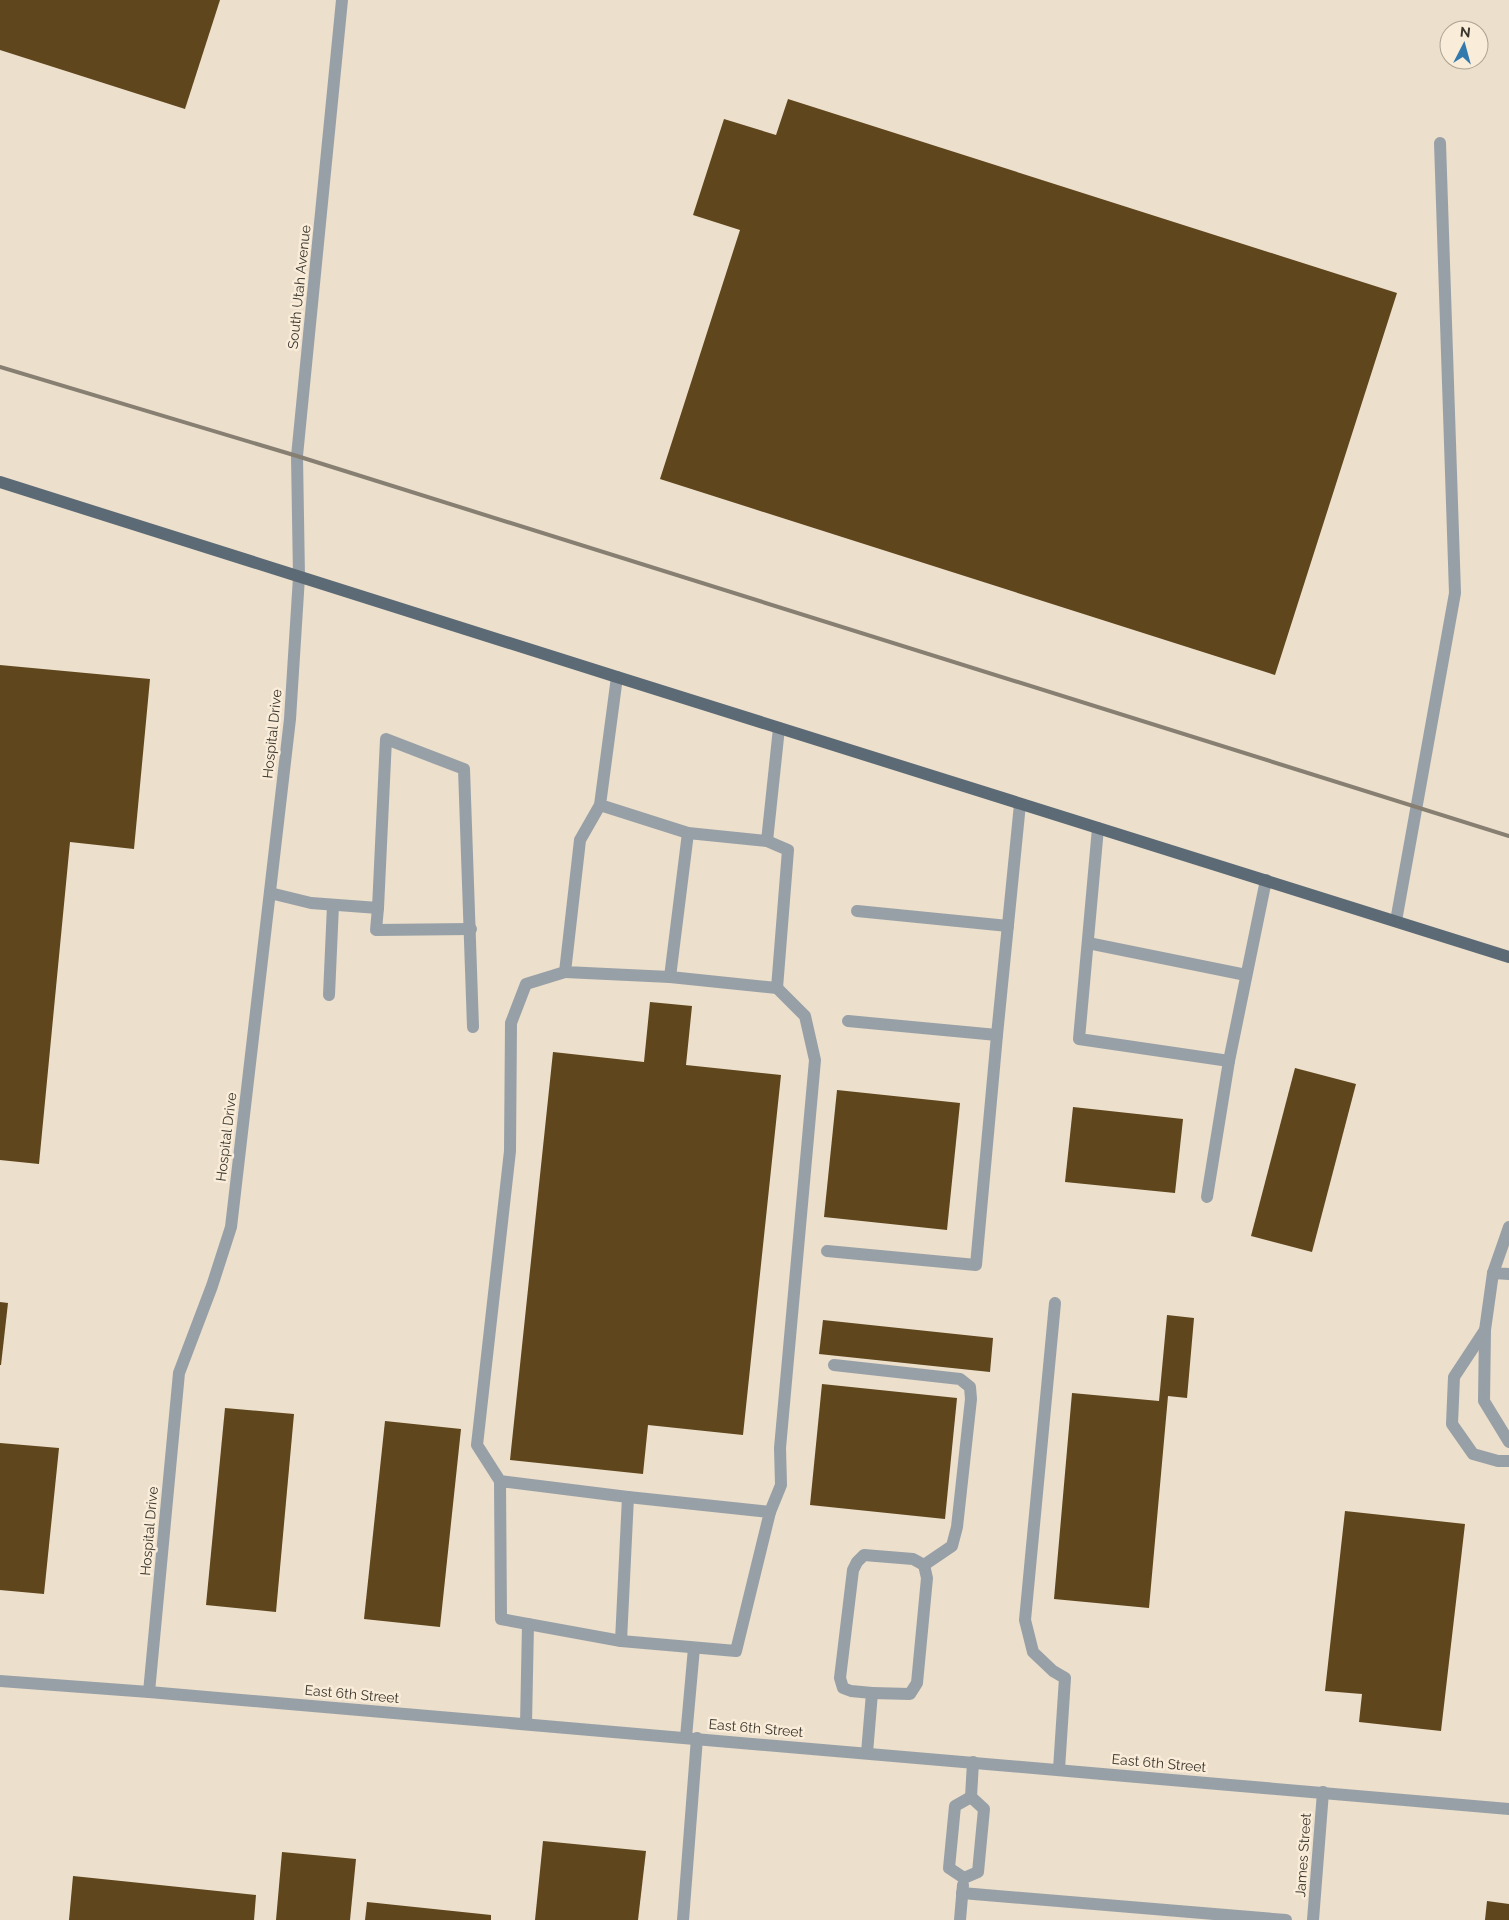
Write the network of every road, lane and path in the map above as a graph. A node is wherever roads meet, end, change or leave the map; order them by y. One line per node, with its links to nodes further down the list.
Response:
1 (342, 0): 4 (street, South Utah Avenue)
2 (1440, 143): 17 (street)
3 (0, 482): 4 (main road)
4 (299, 577): 5 (main road); 13 (street, Hospital Drive)
5 (617, 677): 6 (main road); 8 (street)
6 (779, 728): 7 (main road); 11 (street)
7 (1020, 804): 9 (main road); 18 (street)
8 (600, 805): 10 (street); 22 (street)
9 (1098, 828): 12 (main road); 20 (street)
10 (688, 833): 11 (street); 24 (street)
11 (767, 841): 25 (street)
12 (1266, 880): 17 (main road); 23 (street)
13 (270, 892): 14 (street); 49 (street, Hospital Drive)
14 (333, 905): 15 (street); 26 (street)
15 (378, 908): 19 (street); 19 (street)
16 (857, 911): 18 (street)
17 (1396, 921): 21 (main road)
18 (1008, 926): 29 (street)
19 (471, 929): 28 (street)
20 (1088, 944): 23 (street); 30 (street)
21 (1509, 957)
22 (565, 972): 24 (street); 41 (street)
23 (1246, 975): 30 (street)
24 (670, 977): 25 (street)
25 (777, 988): 43 (street)
26 (328, 995)
27 (848, 1021): 29 (street)
28 (473, 1027)
29 (996, 1035): 33 (street)
30 (1229, 1061): 31 (street)
31 (1207, 1197)
32 (1509, 1227): 34 (street)
33 (828, 1251)
34 (1493, 1273): 35 (street); 37 (street)
35 (1509, 1274)
36 (1055, 1303): 55 (street)
37 (1485, 1330): 39 (street); 40 (street)
38 (834, 1365): 44 (street)
39 (1509, 1442)
40 (1509, 1461)
41 (500, 1481): 42 (street); 45 (street)
42 (628, 1497): 43 (street); 46 (street)
43 (770, 1512): 47 (street)
44 (924, 1565): 50 (street); 50 (street)
45 (528, 1624): 46 (street); 51 (street)
46 (621, 1640): 47 (street)
47 (694, 1648): 52 (street)
48 (0, 1681): 49 (street, East 6th Street)
49 (149, 1692): 51 (street, East 6th Street)
50 (872, 1693): 53 (street)
51 (526, 1724): 52 (street, East 6th Street)
52 (692, 1738): 53 (street, East 6th Street); 61 (street)
53 (867, 1753): 54 (street, East 6th Street)
54 (973, 1762): 55 (street, East 6th Street); 57 (street)
55 (1059, 1769): 56 (street, East 6th Street)
56 (1323, 1792): 58 (street, East 6th Street); 64 (street, James Street)
57 (971, 1797): 59 (street); 59 (street)
58 (1509, 1809)
59 (964, 1878): 60 (street)
60 (962, 1893): 62 (street); 63 (street)
61 (683, 1920)
62 (960, 1920)
63 (1286, 1920)
64 (1313, 1920)

